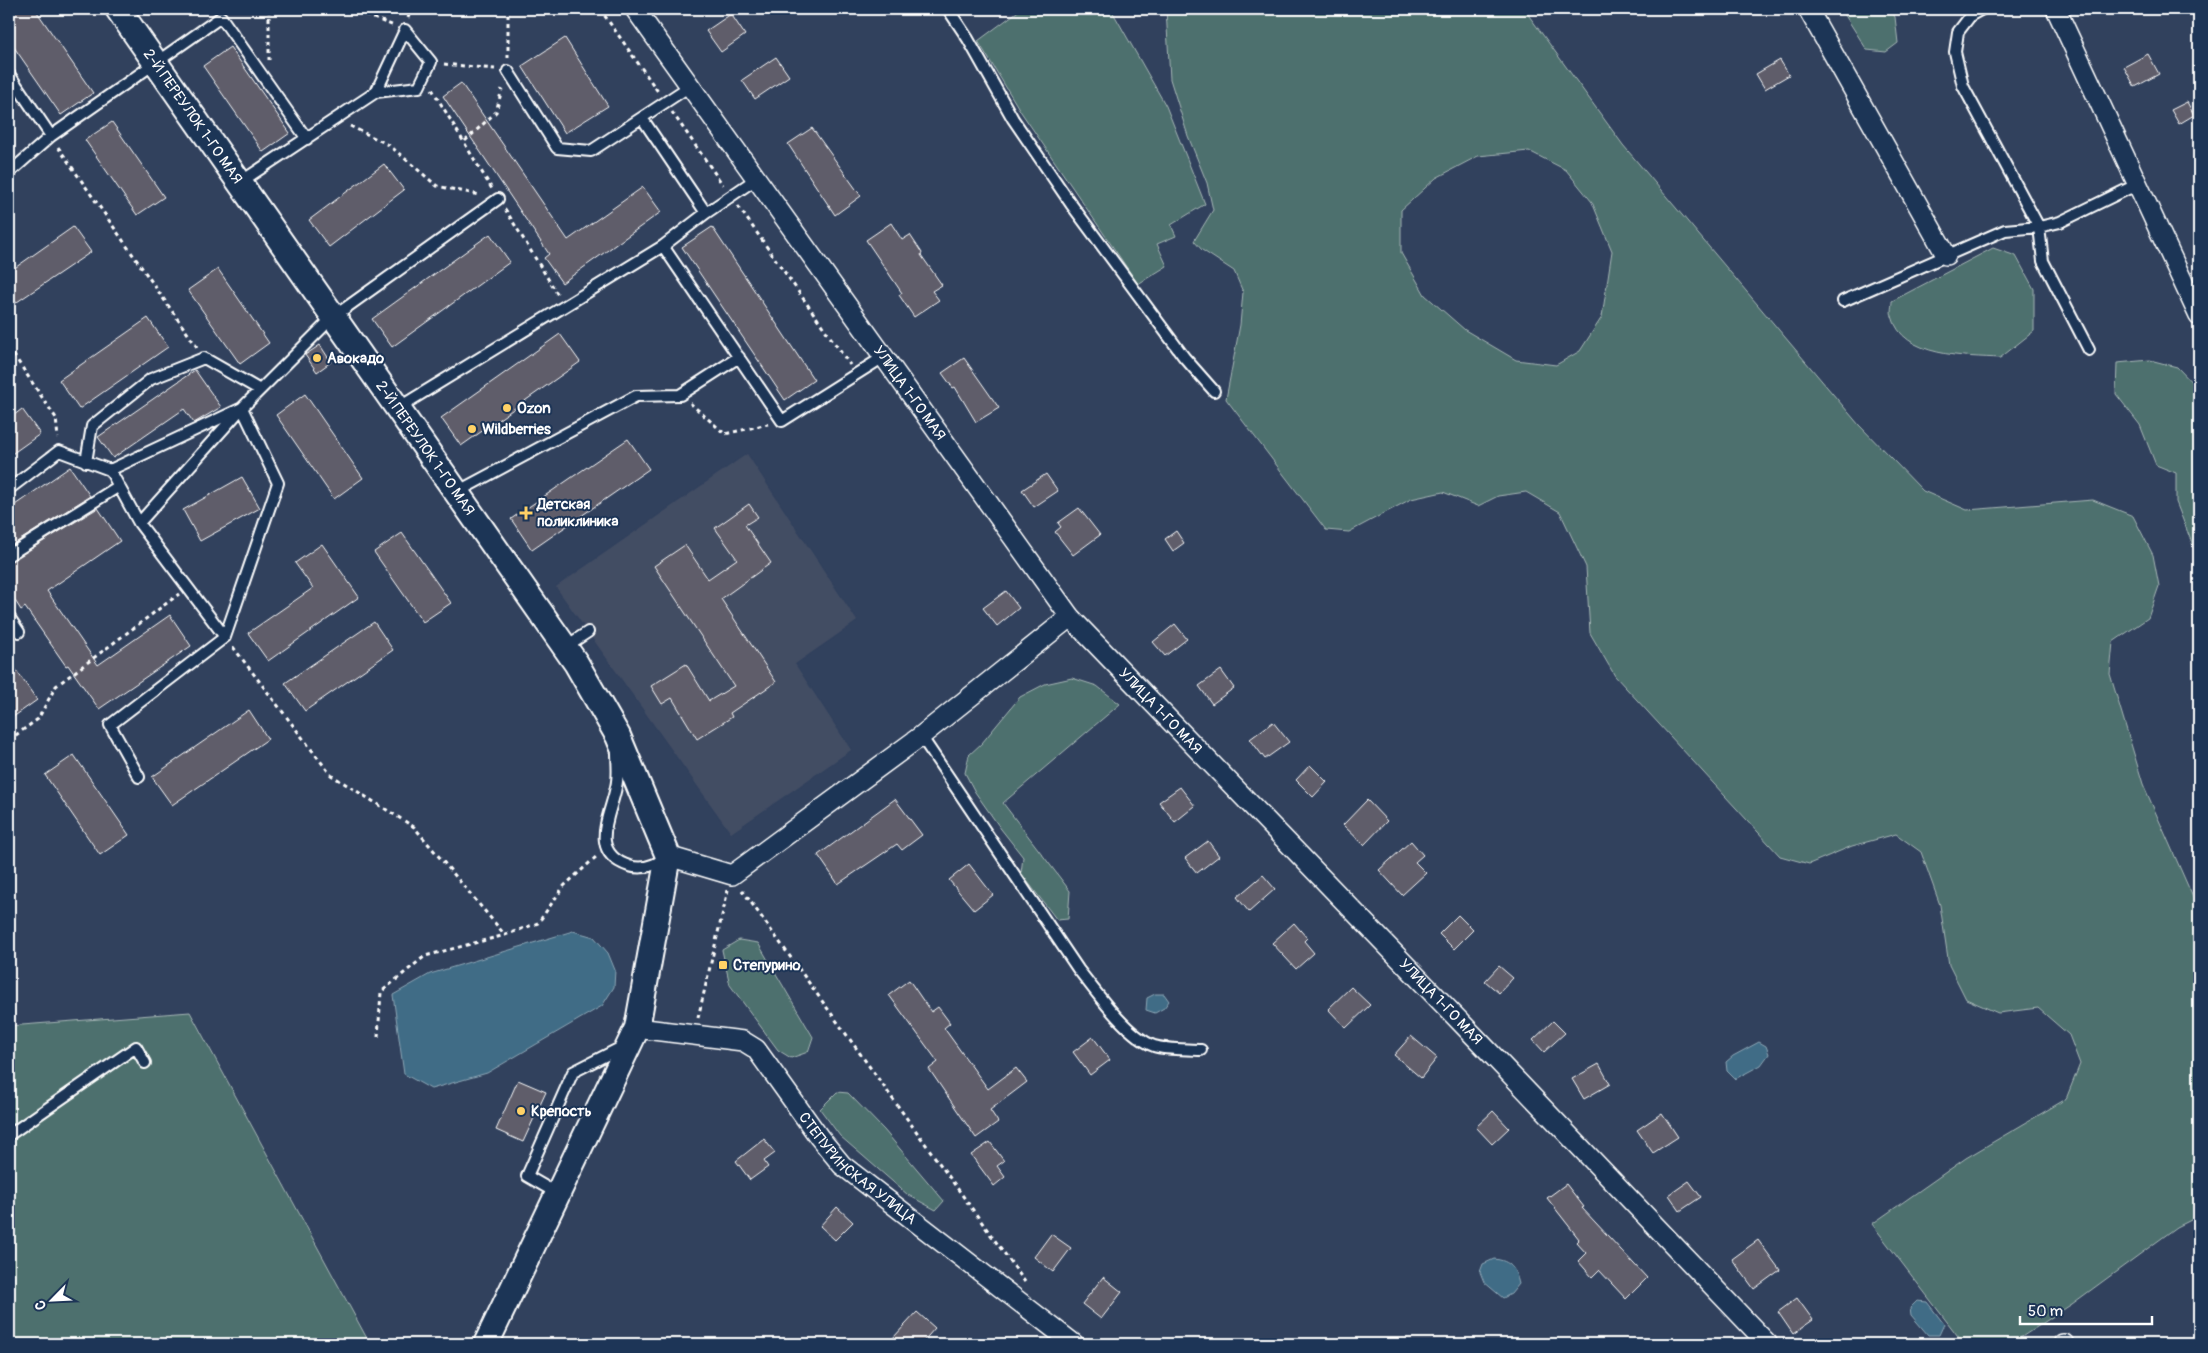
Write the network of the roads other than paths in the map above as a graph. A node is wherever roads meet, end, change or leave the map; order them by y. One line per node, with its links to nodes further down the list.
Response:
1 (118, 9): 8 (street, 2-Й ПЕРЕУЛОК 1-ГО МАЯ)
2 (635, 9): 11 (street, УЛИЦА 1-ГО МАЯ)
3 (948, 9): 32 (lane)
4 (1808, 9): 24 (street)
5 (1982, 9): 22 (lane)
6 (2056, 9): 19 (street)
7 (223, 13): 8 (lane); 15 (lane)
8 (155, 64): 14 (lane); 18 (street, 2-Й ПЕРЕУЛОК 1-ГО МАЯ)
9 (508, 71): 13 (lane)
10 (9, 74): 14 (lane)
11 (690, 86): 13 (lane); 17 (street, УЛИЦА 1-ГО МАЯ)
12 (376, 92): 12 (lane); 15 (lane)
13 (642, 118): 21 (lane)
14 (51, 136): 16 (lane)
15 (306, 138): 18 (lane)
16 (9, 174)
17 (756, 179): 21 (lane); 29 (street, УЛИЦА 1-ГО МАЯ)
18 (239, 182): 27 (street, 2-Й ПЕРЕУЛОК 1-ГО МАЯ)
19 (2138, 184): 22 (lane); 26 (street)
20 (498, 199): 27 (lane)
21 (706, 213): 23 (lane)
22 (2039, 227): 24 (lane); 28 (lane)
23 (663, 246): 30 (lane); 34 (lane)
24 (1946, 255): 25 (lane)
25 (1843, 301)
26 (2199, 316)
27 (333, 317): 31 (lane); 34 (street, 2-Й ПЕРЕУЛОК 1-ГО МАЯ)
28 (2089, 350)
29 (885, 356): 30 (lane); 43 (street, УЛИЦА 1-ГО МАЯ)
30 (739, 357): 39 (lane)
31 (260, 390): 33 (lane); 35 (lane)
32 (1214, 390)
33 (242, 408): 36 (lane); 40 (lane); 46 (lane)
34 (398, 408): 39 (street, 2-Й ПЕРЕУЛОК 1-ГО МАЯ)
35 (86, 462): 36 (lane); 38 (lane)
36 (110, 470): 37 (lane)
37 (119, 486): 40 (lane); 41 (lane)
38 (9, 489)
39 (456, 493): 47 (street, 2-Й ПЕРЕУЛОК 1-ГО МАЯ)
40 (139, 523): 46 (lane)
41 (9, 556)
42 (9, 617): 44 (lane)
43 (1070, 617): 49 (street); 59 (street, УЛИЦА 1-ГО МАЯ)
44 (19, 632)
45 (588, 632): 47 (lane)
46 (225, 637): 50 (lane)
47 (565, 647): 48 (street, 2-Й ПЕРЕУЛОК 1-ГО МАЯ)
48 (618, 736): 51 (street, 2-Й ПЕРЕУЛОК 1-ГО МАЯ); 51 (lane)
49 (921, 736): 51 (street); 53 (lane)
50 (140, 777)
51 (668, 856): 52 (street)
52 (633, 1036): 56 (street); 56 (lane); 58 (street, СТЕПУРИНСКАЯ УЛИЦА)
53 (1201, 1050)
54 (145, 1064): 55 (lane)
55 (9, 1135)
56 (558, 1194): 57 (street)
57 (486, 1344)
58 (1074, 1344)
59 (1768, 1344)

